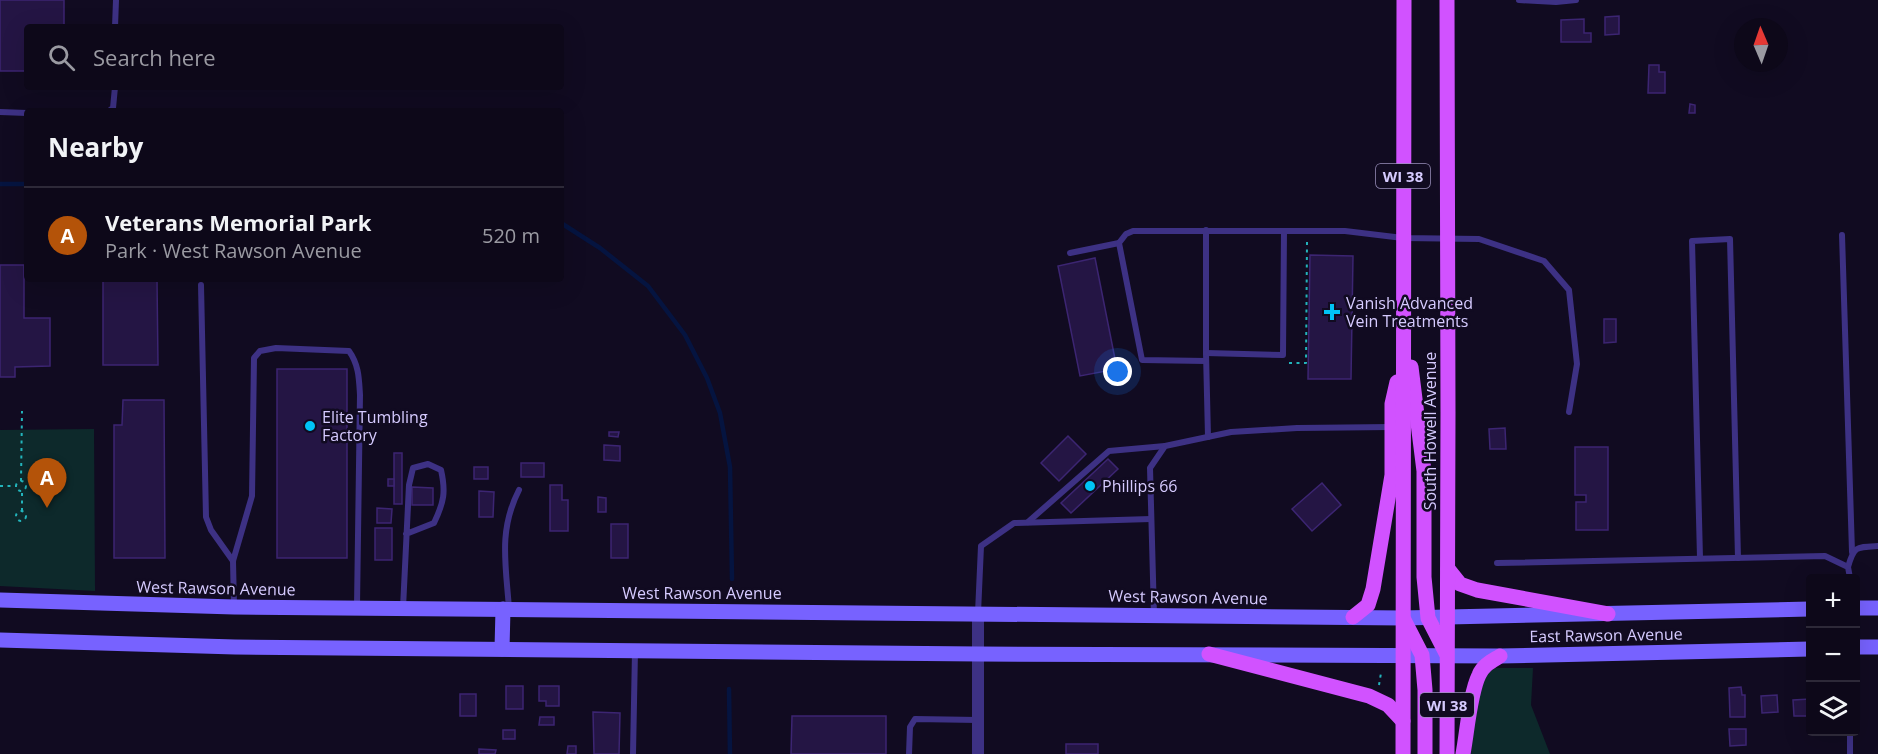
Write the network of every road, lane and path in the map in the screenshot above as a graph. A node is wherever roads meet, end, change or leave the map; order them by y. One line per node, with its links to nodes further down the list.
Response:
1 (116, 0): 6 (lane)
2 (1404, 0): 14 (main road, South Howell Avenue / WI 38)
3 (1447, 0): 15 (main road, South Howell Avenue / WI 38)
4 (1519, 0): 5 (lane)
5 (1576, 0)
6 (115, 24)
7 (115, 90): 8 (lane)
8 (113, 108)
9 (0, 112): 10 (lane)
10 (24, 112)
11 (1206, 230): 12 (lane); 17 (lane); 21 (lane)
12 (1284, 231): 14 (lane); 22 (lane)
13 (1842, 235): 39 (lane)
14 (1403, 238): 15 (lane); 20 (main road, South Howell Avenue / WI 38)
15 (1448, 238): 25 (lane); 45 (main road, South Howell Avenue / WI 38)
16 (1307, 241): 22 (path)
17 (1119, 243): 18 (lane); 23 (lane)
18 (1070, 253)
19 (201, 285): 42 (lane)
20 (1403, 305): 26 (main road, South Howell Avenue / WI 38); 60 (main road)
21 (1206, 353): 22 (lane); 23 (lane)
22 (1283, 355)
23 (1206, 361): 27 (lane)
24 (22, 411): 29 (path)
25 (1569, 412)
26 (1398, 427): 27 (lane); 58 (main road); 59 (main road, South Howell Avenue / WI 38)
27 (1208, 437): 28 (lane)
28 (1166, 446): 35 (lane); 36 (lane)
29 (21, 481): 31 (path); 33 (path)
30 (0, 486): 31 (path)
31 (17, 486): 33 (path)
32 (519, 490): 53 (lane)
33 (22, 491): 34 (path)
34 (21, 511)
35 (1151, 519): 36 (lane); 57 (lane)
36 (1027, 523): 55 (lane)
37 (406, 534): 37 (lane); 50 (lane)
38 (1878, 546): 39 (lane)
39 (1852, 552): 44 (lane)
40 (1700, 558): 41 (lane); 41 (lane); 43 (lane)
41 (1738, 558): 44 (lane)
42 (233, 561): 48 (lane); 49 (lane)
43 (1497, 563)
44 (1848, 567): 46 (lane)
45 (1448, 569): 56 (main road); 61 (main road, South Howell Avenue / WI 38)
46 (1849, 574)
47 (0, 600): 48 (main road, West Rawson Avenue)
48 (234, 607): 49 (main road, West Rawson Avenue)
49 (357, 608): 50 (main road, West Rawson Avenue)
50 (402, 608): 53 (main road, West Rawson Avenue)
51 (1860, 608): 52 (main road)
52 (1878, 608)
53 (506, 609): 55 (main road, West Rawson Avenue); 66 (main road)
54 (1806, 609): 56 (main road, East Rawson Avenue)
55 (978, 613): 57 (main road, West Rawson Avenue); 68 (street)
56 (1608, 614): 61 (main road, East Rawson Avenue)
57 (1154, 615): 58 (main road, West Rawson Avenue)
58 (1353, 617): 59 (main road, West Rawson Avenue)
59 (1403, 618): 60 (main road, East Rawson Avenue); 70 (main road, South Howell Avenue / WI 38); 71 (main road)
60 (1428, 618): 61 (main road, East Rawson Avenue); 72 (main road)
61 (1448, 618): 72 (main road, South Howell Avenue / WI 38)
62 (0, 640): 66 (main road)
63 (1878, 647): 65 (main road)
64 (1806, 648): 73 (main road, East Rawson Avenue)
65 (1860, 648)
66 (502, 649): 67 (main road)
67 (635, 651): 68 (main road); 81 (lane)
68 (979, 654): 69 (main road); 78 (street)
69 (1209, 654): 70 (main road); 79 (main road)
70 (1403, 655): 71 (main road, East Rawson Avenue); 79 (main road, South Howell Avenue / WI 38)
71 (1422, 655): 72 (main road, East Rawson Avenue); 85 (main road)
72 (1448, 656): 73 (main road, East Rawson Avenue); 86 (main road, South Howell Avenue / WI 38)
73 (1500, 656): 87 (main road)
74 (1382, 673): 75 (path)
75 (1380, 683): 76 (path); 77 (path)
76 (1385, 683)
77 (1378, 689)
78 (978, 720): 82 (lane); 83 (street)
79 (1403, 721): 84 (main road, South Howell Avenue / WI 38)
80 (1850, 736): 88 (lane)
81 (633, 754)
82 (909, 754)
83 (978, 754)
84 (1403, 754)
85 (1425, 754)
86 (1447, 754)
87 (1464, 754)
88 (1850, 754)

